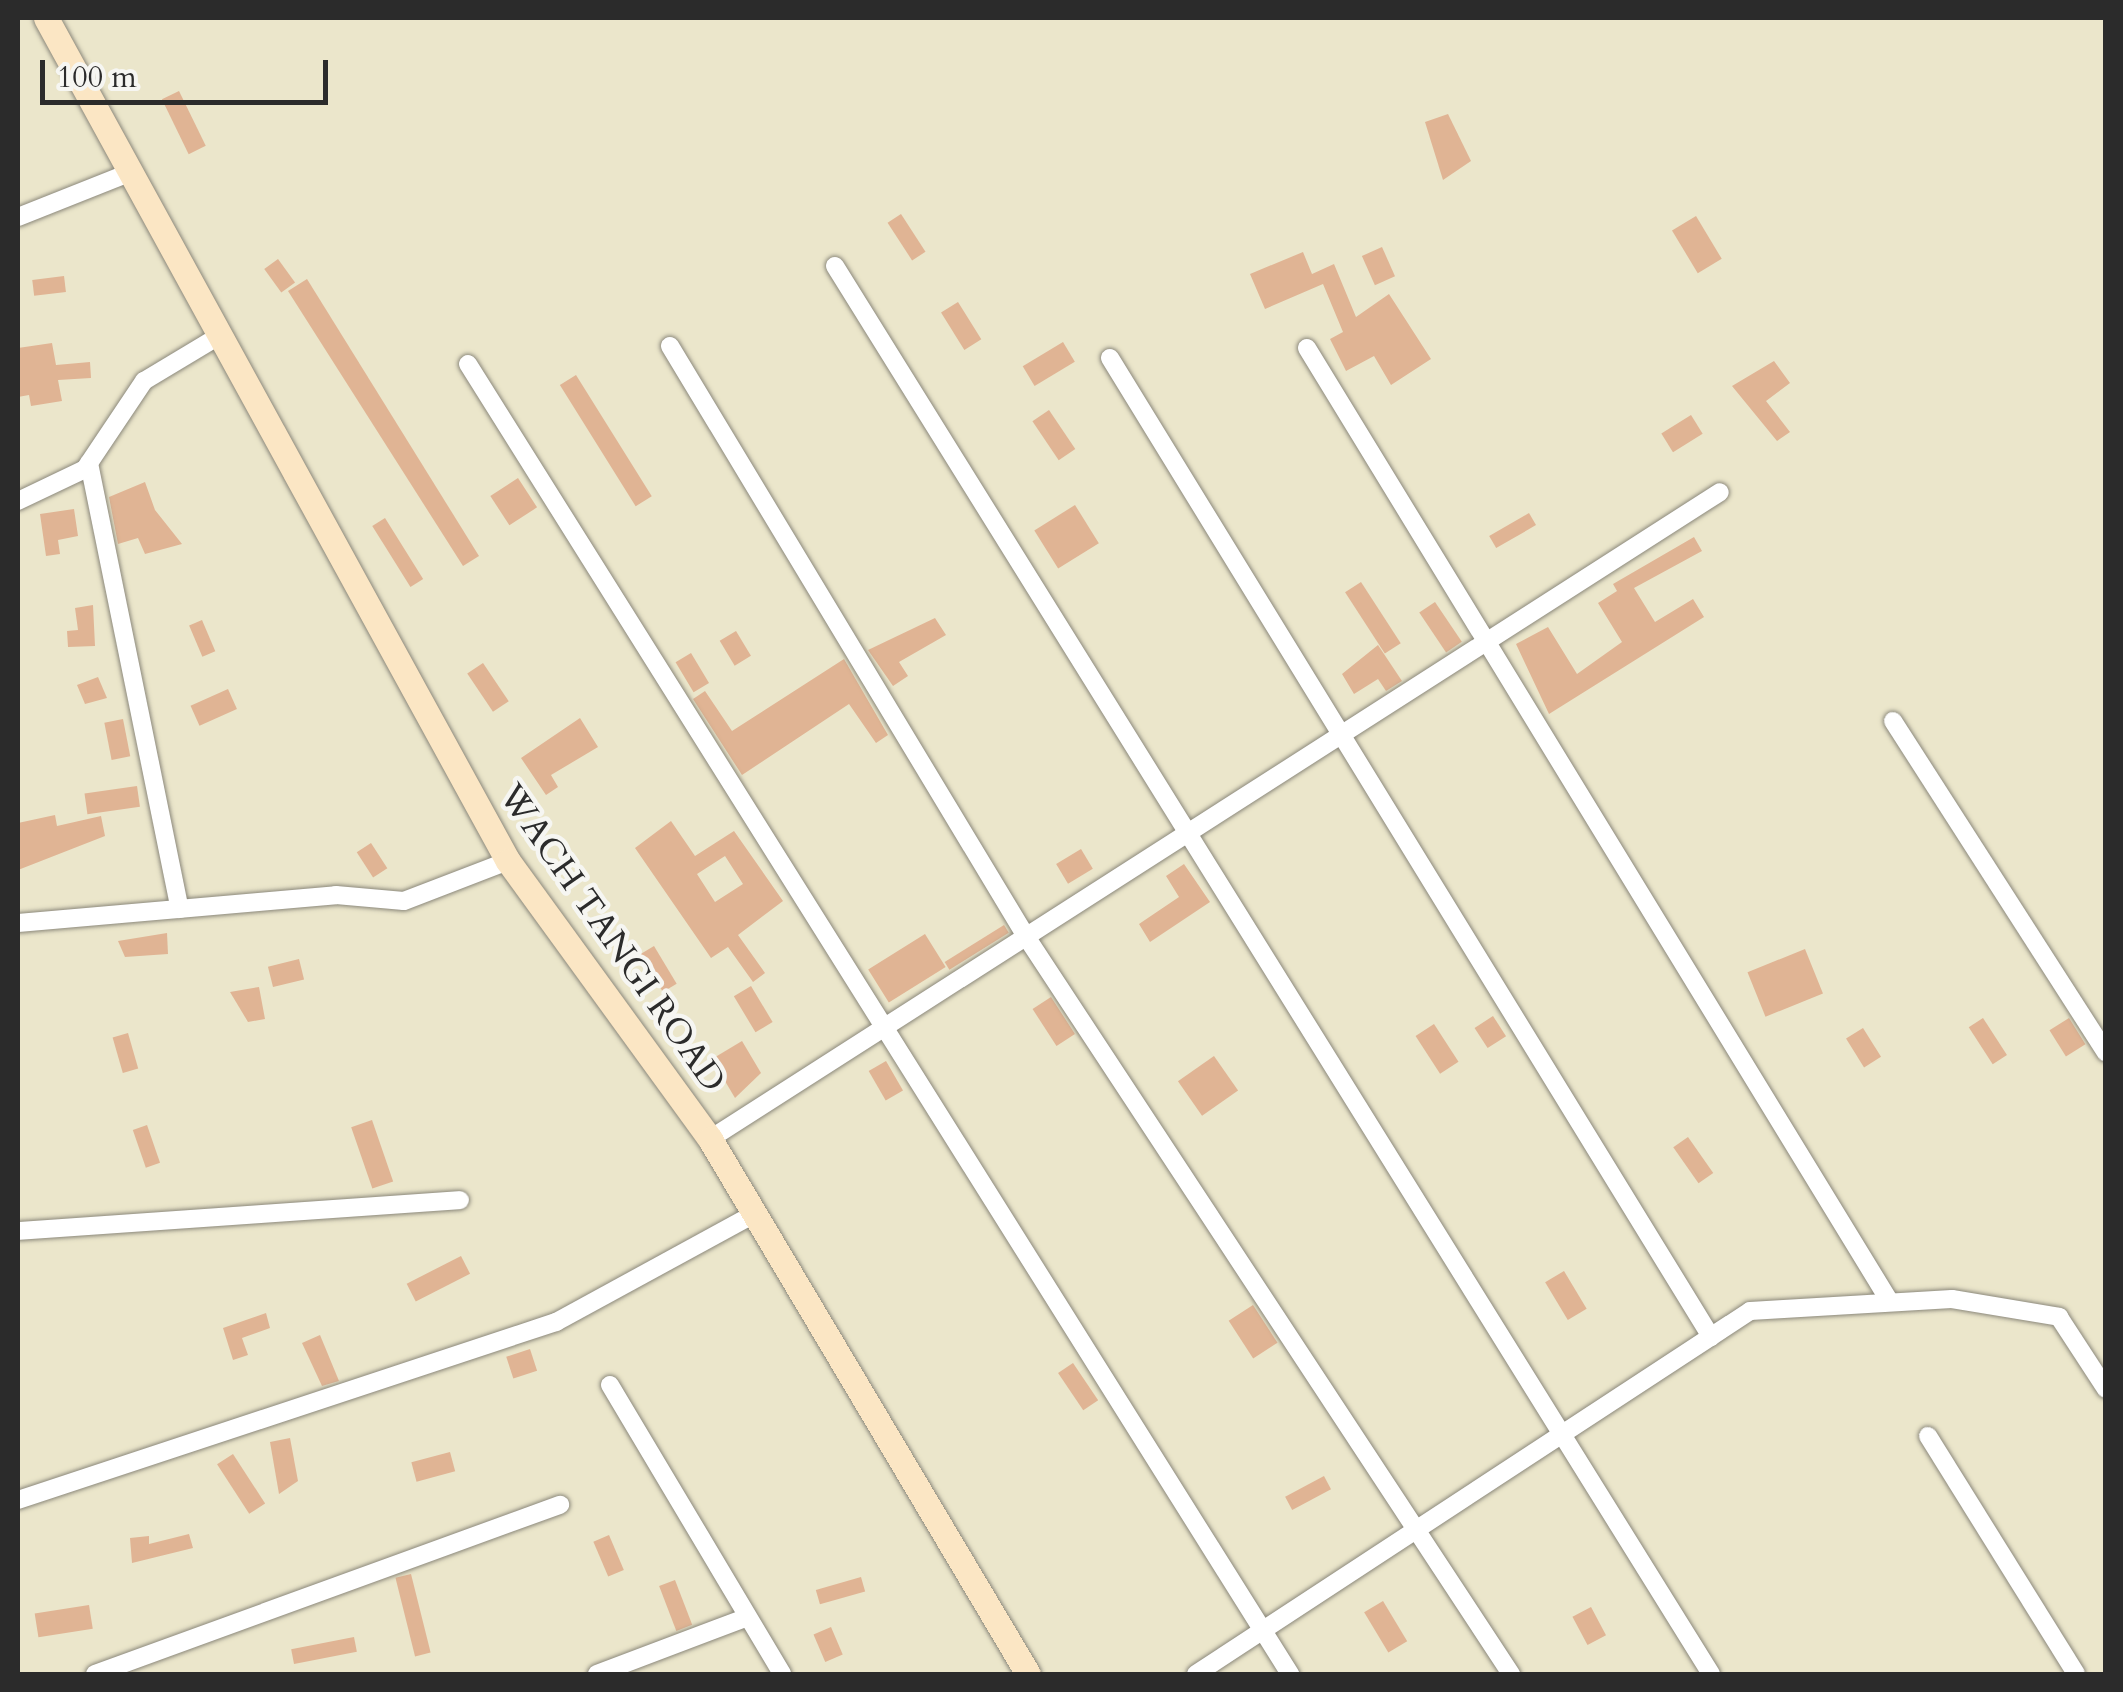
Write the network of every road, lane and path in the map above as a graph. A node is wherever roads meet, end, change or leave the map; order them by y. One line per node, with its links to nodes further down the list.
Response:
1 (46, 18): 2 (main road, WACH TANGI ROAD)
2 (126, 174): 3 (street); 5 (main road, WACH TANGI ROAD)
3 (18, 217)
4 (835, 266): 16 (street)
5 (214, 339): 10 (street); 17 (main road, WACH TANGI ROAD)
6 (670, 346): 20 (street)
7 (1307, 348): 13 (street)
8 (1110, 358): 15 (street)
9 (468, 364): 21 (street)
10 (88, 464): 12 (street); 18 (street)
11 (1720, 492): 13 (street)
12 (18, 501)
13 (1486, 642): 15 (street); 27 (street)
14 (1893, 721): 22 (street)
15 (1341, 734): 16 (street); 28 (street)
16 (1188, 833): 20 (street); 31 (street)
17 (508, 862): 18 (street); 23 (main road, WACH TANGI ROAD)
18 (180, 909): 19 (street)
19 (18, 923)
20 (1028, 938): 21 (street); 35 (street)
21 (884, 1027): 23 (street); 37 (street)
22 (2106, 1053)
23 (710, 1139): 25 (main road, WACH TANGI ROAD)
24 (460, 1200): 26 (street)
25 (754, 1214): 33 (street); 41 (main road, WACH TANGI ROAD)
26 (18, 1231)
27 (1890, 1302): 28 (street); 30 (street)
28 (1710, 1337): 31 (street)
29 (610, 1385): 36 (street)
30 (2106, 1389)
31 (1562, 1434): 35 (street); 45 (street)
32 (1928, 1436): 46 (street)
33 (18, 1500)
34 (560, 1505): 38 (street)
35 (1418, 1528): 37 (street); 44 (street)
36 (748, 1617): 39 (street); 40 (street)
37 (1262, 1631): 42 (street); 43 (street)
38 (95, 1674)
39 (597, 1674)
40 (782, 1674)
41 (1028, 1674)
42 (1196, 1674)
43 (1290, 1674)
44 (1511, 1674)
45 (1711, 1674)
46 (2076, 1674)

